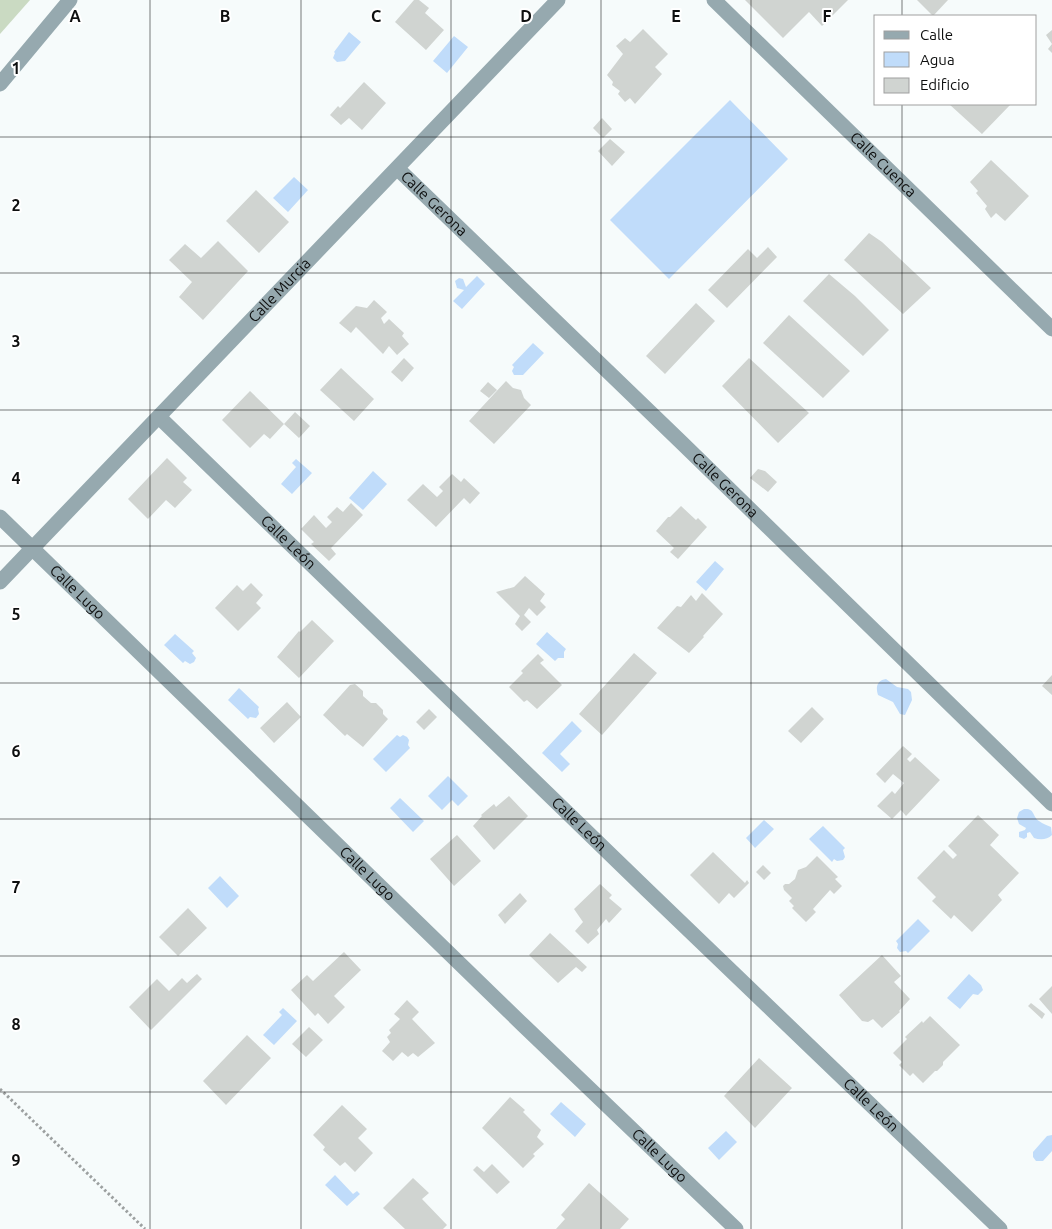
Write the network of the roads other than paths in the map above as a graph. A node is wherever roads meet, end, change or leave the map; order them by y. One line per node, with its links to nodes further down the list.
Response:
1 (70, 0): 4 (street)
2 (558, 0): 5 (street, Calle Murcia)
3 (714, 0): 6 (street, Calle Cuenca)
4 (0, 84)
5 (398, 169): 7 (street, Calle Murcia); 11 (street, Calle Gerona)
6 (1052, 329)
7 (159, 417): 9 (street, Calle Murcia); 13 (street, Calle León)
8 (0, 517): 9 (street, Calle Lugo)
9 (32, 548): 10 (street, Calle Murcia); 12 (street, Calle Lugo)
10 (0, 582)
11 (1052, 804)
12 (736, 1229)
13 (1000, 1229)

